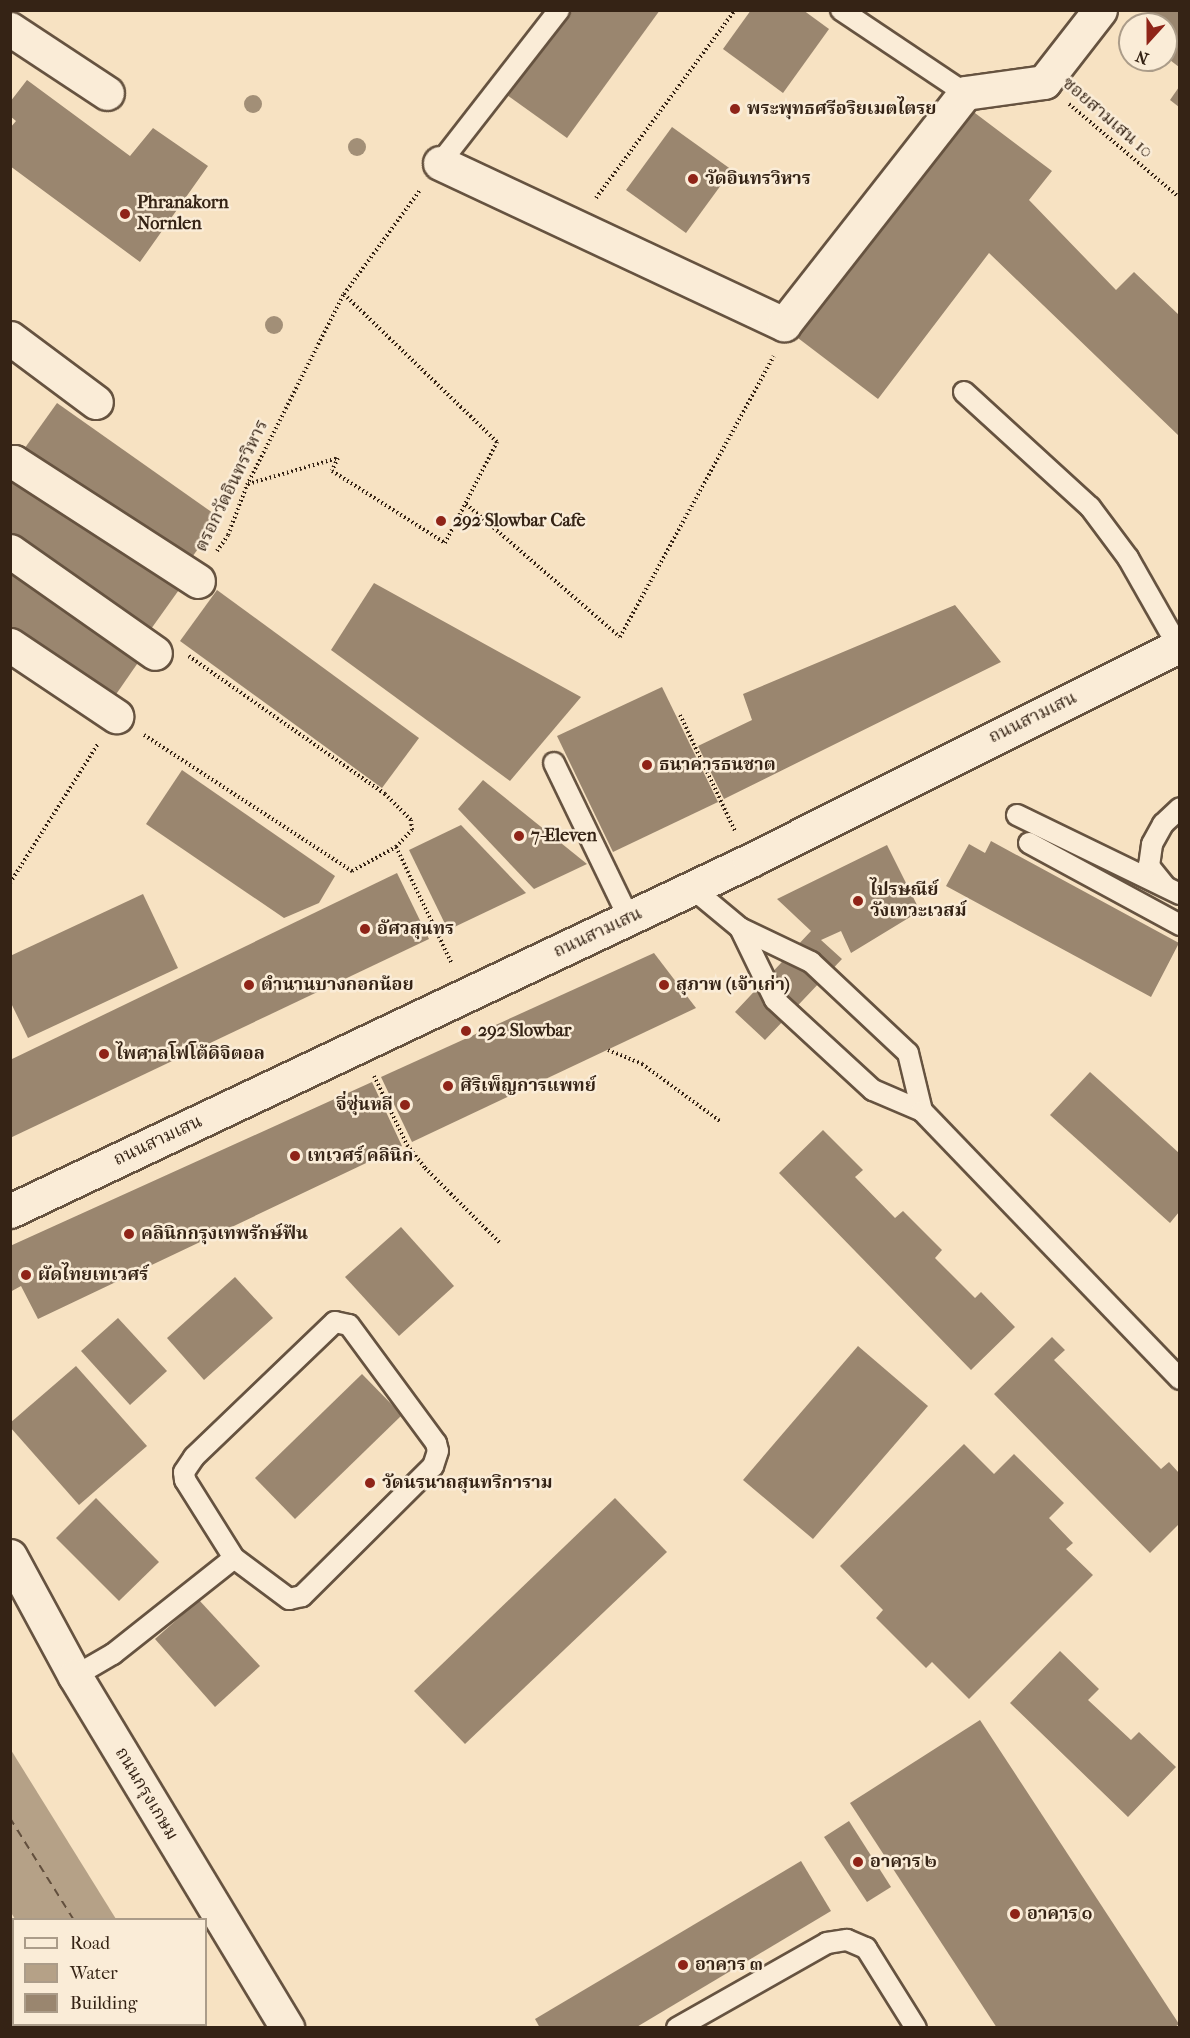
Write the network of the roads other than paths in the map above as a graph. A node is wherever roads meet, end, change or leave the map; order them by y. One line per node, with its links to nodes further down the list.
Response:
1 (559, 10): 7 (lane)
2 (841, 10): 6 (lane)
3 (1100, 10): 6 (street)
4 (10, 29): 5 (street)
5 (107, 93)
6 (965, 93): 7 (street)
7 (440, 163)
8 (10, 338): 10 (street)
9 (964, 392): 15 (lane)
10 (96, 402)
11 (10, 463): 13 (street)
12 (10, 551): 16 (street)
13 (198, 581)
14 (10, 645): 17 (street)
15 (1179, 645): 22 (street, ถนนสามเสน)
16 (159, 646)
17 (116, 716)
18 (554, 763): 25 (lane)
19 (1179, 808): 23 (lane)
20 (1017, 815): 23 (lane)
21 (1029, 843): 26 (lane)
22 (692, 888): 25 (street, ถนนสามเสน); 27 (lane)
23 (1173, 891): 24 (lane)
24 (1179, 904)
25 (629, 918): 29 (street, ถนนสามเสน)
26 (1179, 925)
27 (740, 928): 28 (lane); 28 (lane)
28 (922, 1111): 30 (lane)
29 (10, 1211)
30 (1179, 1379)
31 (10, 1556): 33 (street, ถนนกรุงเกษม)
32 (234, 1558): 32 (lane); 33 (lane)
33 (75, 1676): 34 (street, ถนนกรุงเกษม)
34 (287, 2028)
35 (677, 2028): 36 (lane)
36 (916, 2028)

